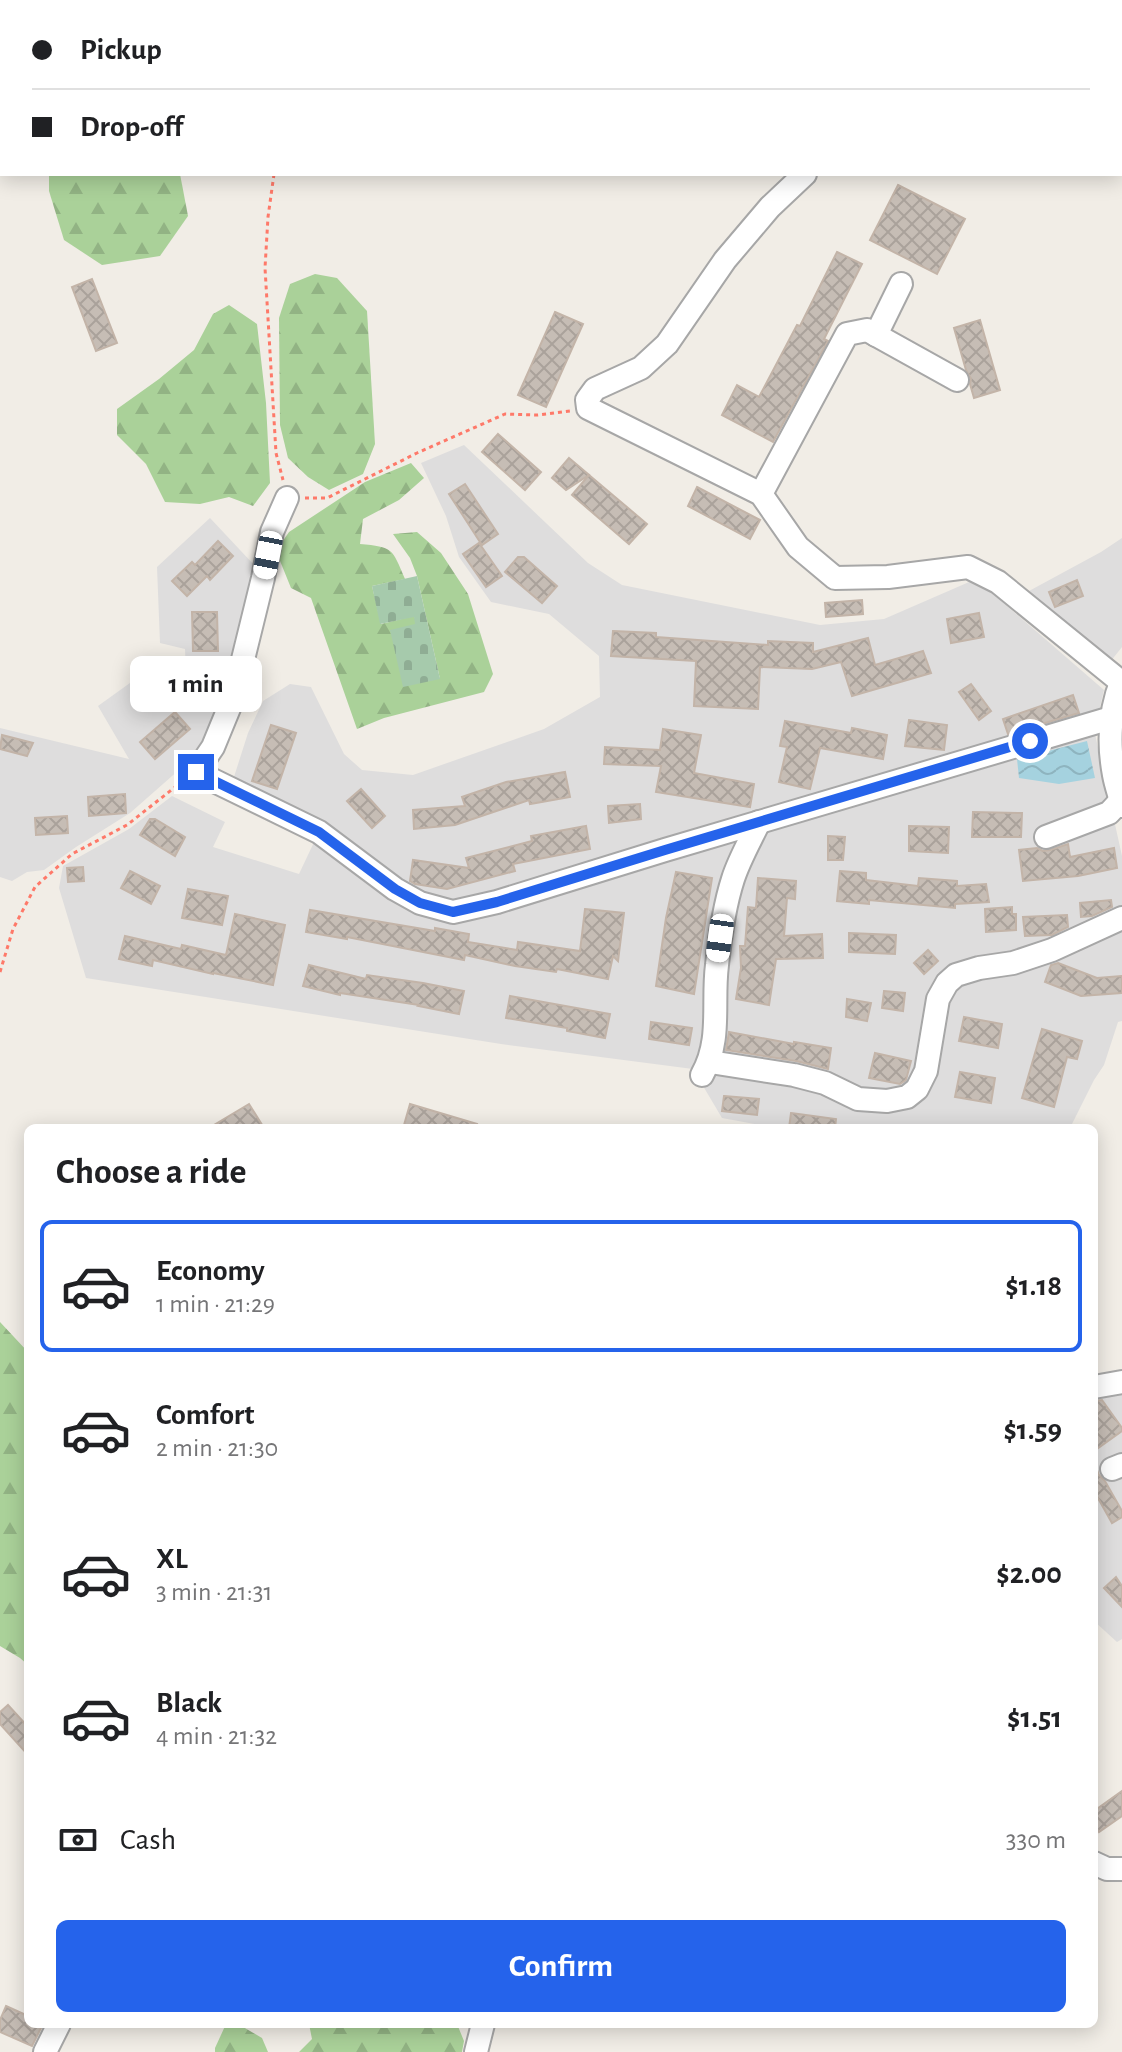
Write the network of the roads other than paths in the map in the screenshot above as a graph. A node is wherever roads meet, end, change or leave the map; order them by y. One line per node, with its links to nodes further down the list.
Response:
1 (803, 176): 5 (street)
2 (901, 284): 3 (street)
3 (876, 335): 4 (street); 5 (street)
4 (957, 380)
5 (761, 494): 7 (street)
6 (287, 498): 10 (street)
7 (1121, 681): 8 (street)
8 (1111, 718): 9 (street); 10 (street)
9 (1122, 802): 11 (street)
10 (759, 822): 12 (street)
11 (1046, 837)
12 (1122, 918)
13 (1122, 1382): 14 (street)
14 (1098, 1386)
15 (1098, 1865): 16 (street)
16 (1122, 1869)
17 (57, 2028): 19 (street)
18 (482, 2028): 20 (street)
19 (45, 2052)
20 (476, 2052)

